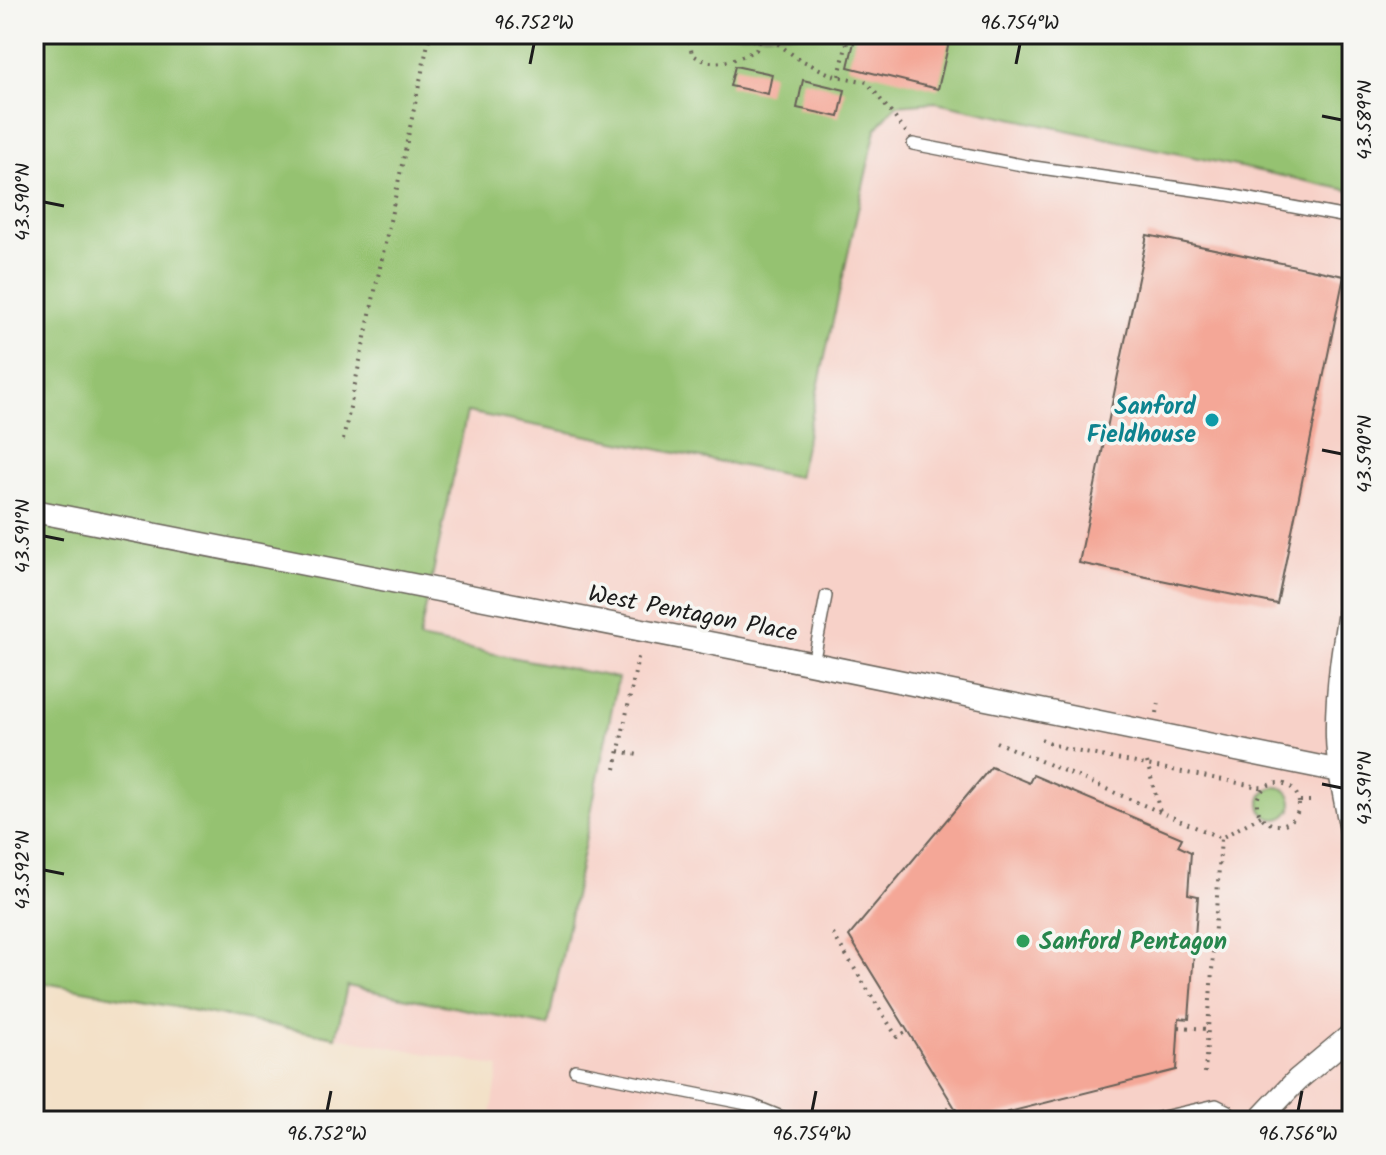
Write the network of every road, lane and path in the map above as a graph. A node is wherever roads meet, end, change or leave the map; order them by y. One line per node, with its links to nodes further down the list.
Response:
1 (430, 34): 10 (path)
2 (688, 34): 6 (path)
3 (738, 34): 6 (path)
4 (764, 34): 6 (path); 7 (path)
5 (849, 34): 7 (path)
6 (759, 42)
7 (839, 76): 8 (path)
8 (913, 144): 9 (lane)
9 (1352, 218)
10 (343, 440)
11 (34, 511): 15 (street, West Pentagon Place)
12 (1352, 594): 23 (street)
13 (826, 596): 15 (lane)
14 (639, 653): 20 (path)
15 (813, 664): 23 (street, West Pentagon Place)
16 (1159, 702): 17 (path)
17 (1157, 715)
18 (1041, 739): 22 (path)
19 (996, 742): 28 (path)
20 (619, 751): 21 (path); 24 (path)
21 (638, 755)
22 (1147, 764): 25 (path); 28 (path)
23 (1344, 767): 30 (street)
24 (615, 769)
25 (1264, 788): 26 (path); 29 (path)
26 (1299, 801): 27 (path); 29 (path)
27 (1313, 801)
28 (1160, 812): 31 (path)
29 (1261, 816): 31 (path)
30 (1352, 835)
31 (1221, 838): 34 (path)
32 (833, 934): 37 (path)
33 (1194, 946): 34 (path)
34 (1213, 947): 36 (path)
35 (1179, 1027): 36 (path)
36 (1208, 1029): 40 (path)
37 (908, 1031)
38 (1352, 1034): 46 (street)
39 (575, 1070): 42 (lane)
40 (1205, 1073)
41 (953, 1105): 43 (path)
42 (792, 1121)
43 (950, 1121)
44 (1145, 1121): 45 (lane)
45 (1239, 1121)
46 (1258, 1121)

